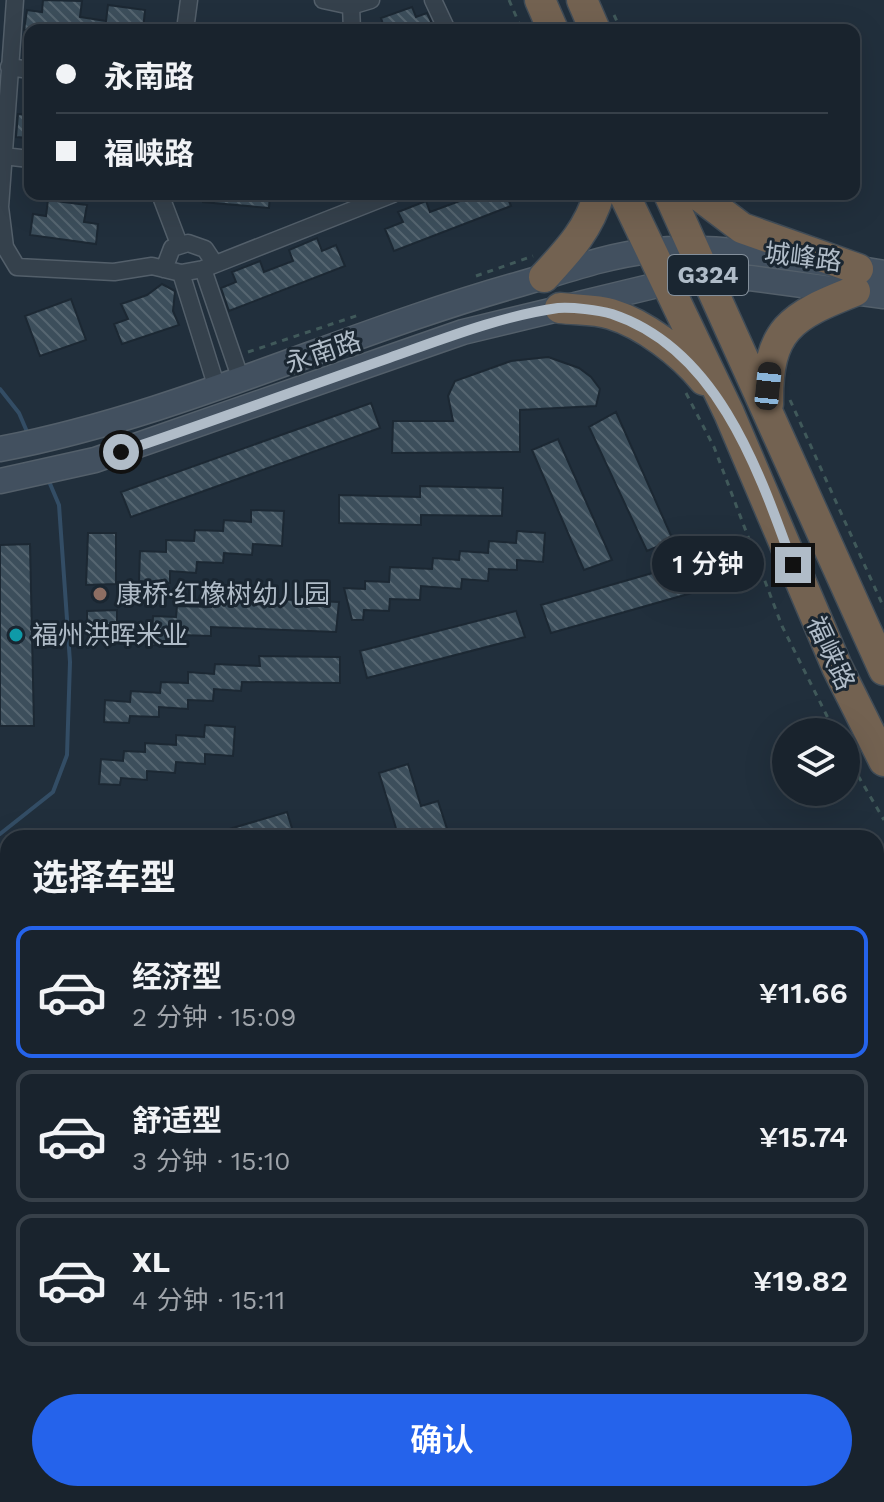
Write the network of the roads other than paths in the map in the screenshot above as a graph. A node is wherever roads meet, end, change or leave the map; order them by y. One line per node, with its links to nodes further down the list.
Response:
1 (15, 0): 14 (street)
2 (189, 0): 9 (street)
3 (323, 0): 8 (street)
4 (371, 0): 8 (street)
5 (433, 0): 11 (street)
6 (540, 0): 12 (highway)
7 (582, 0): 13 (highway)
8 (351, 6): 10 (street)
9 (186, 24)
10 (352, 24)
11 (444, 24)
12 (550, 24)
13 (592, 24)
14 (9, 67): 15 (street); 16 (street)
15 (24, 69)
16 (3, 156): 17 (street); 29 (street)
17 (24, 158)
18 (162, 200): 24 (street)
19 (378, 200): 28 (street)
20 (597, 200): 27 (highway)
21 (627, 200): 25 (highway, 福峡路 / G324)
22 (672, 200): 26 (highway, 福峡路 / G324)
23 (705, 200): 32 (highway)
24 (179, 244): 28 (street); 29 (street)
25 (651, 250): 26 (main road, 城峰路); 27 (main road, 城峰路); 33 (highway, 福峡路 / G324)
26 (695, 251): 30 (main road, 城峰路); 31 (highway, 福峡路 / G324)
27 (543, 264): 35 (main road, 城峰路)
28 (209, 267): 29 (street); 35 (street)
29 (173, 271): 36 (street)
30 (807, 273): 31 (main road, 城峰路); 32 (main road, 城峰路)
31 (710, 278): 33 (main road, 城峰路); 37 (highway, 福峡路 / G324)
32 (870, 282): 37 (highway)
33 (666, 283): 34 (main road, 永南路); 38 (highway, 福峡路 / G324)
34 (560, 308): 38 (highway); 42 (main road, 永南路)
35 (237, 367): 36 (main road, 城峰路)
36 (216, 385): 40 (main road, 城峰路)
37 (778, 402): 39 (highway, 福峡路 / G324)
38 (729, 413): 41 (highway, 福峡路 / G324)
39 (781, 443): 41 (highway); 43 (highway, 福峡路 / G324)
40 (6, 448)
41 (749, 458): 44 (highway, 福峡路 / G324)
42 (0, 481)
43 (884, 670)
44 (884, 761)

